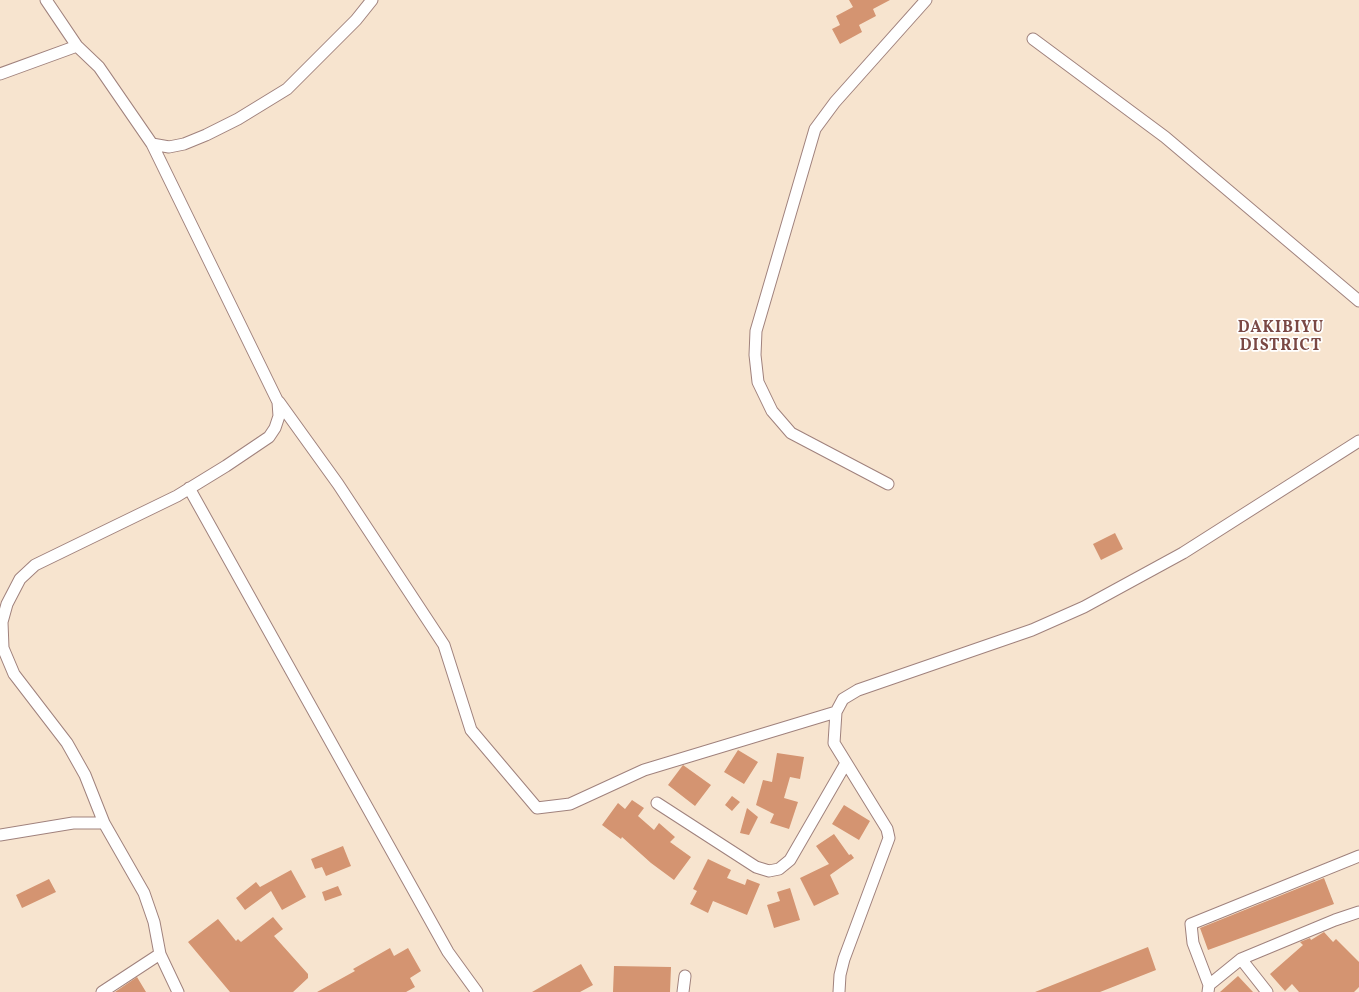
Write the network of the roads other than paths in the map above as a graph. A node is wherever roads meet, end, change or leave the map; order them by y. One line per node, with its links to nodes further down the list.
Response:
1 (46, 0): 5 (street)
2 (372, 0): 7 (street)
3 (926, 0): 11 (street)
4 (1033, 39): 8 (street)
5 (77, 46): 6 (street); 7 (street)
6 (0, 74)
7 (152, 144): 9 (street)
8 (1359, 301)
9 (278, 402): 12 (street); 13 (street)
10 (1359, 441): 13 (street)
11 (888, 484)
12 (189, 488): 16 (street); 26 (street)
13 (836, 712): 14 (street)
14 (846, 763): 15 (street); 28 (street)
15 (657, 803)
16 (104, 823): 17 (street); 20 (street)
17 (0, 835)
18 (1359, 856): 23 (street)
19 (1359, 912): 21 (street)
20 (160, 954): 24 (street); 25 (street)
21 (1241, 959): 23 (street); 29 (street)
22 (685, 976): 27 (street)
23 (1208, 988)
24 (102, 992)
25 (178, 992)
26 (477, 992)
27 (683, 992)
28 (839, 992)
29 (1267, 992)

